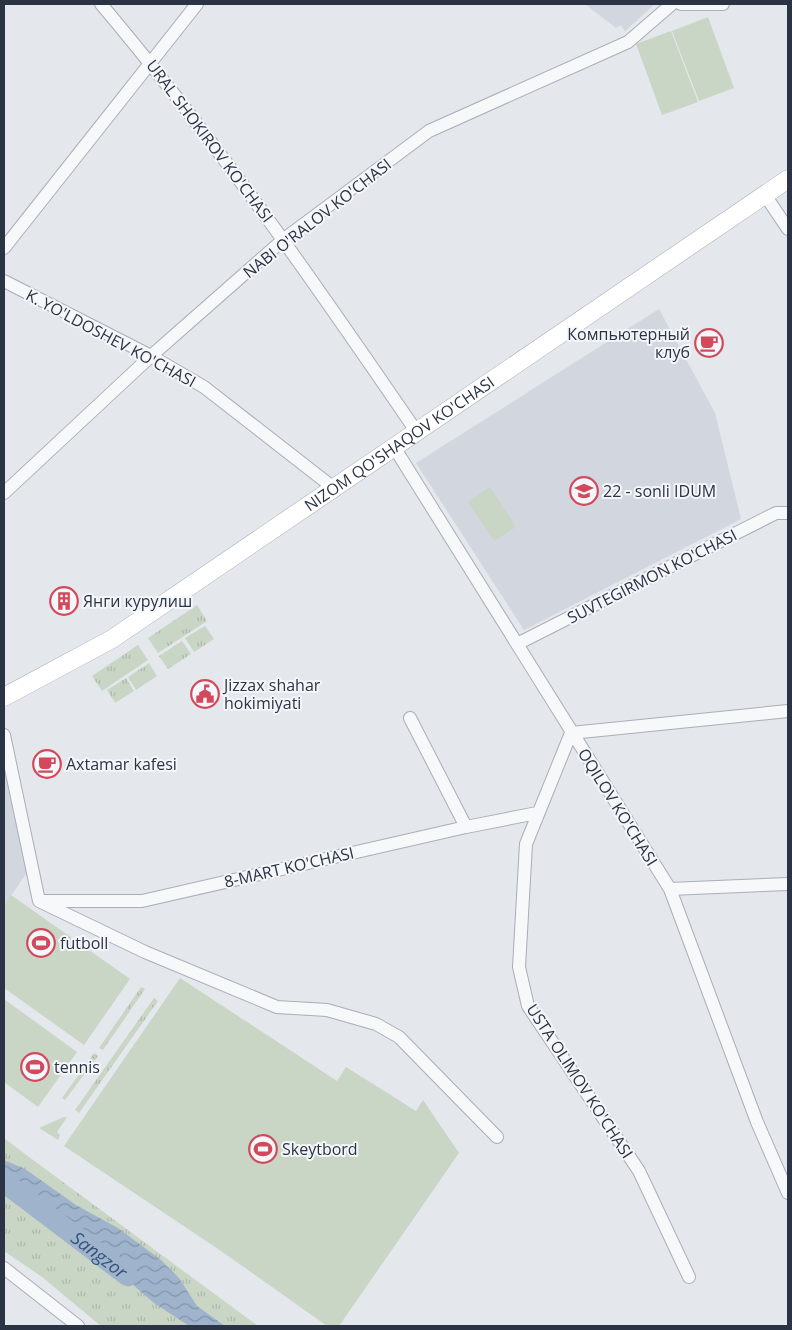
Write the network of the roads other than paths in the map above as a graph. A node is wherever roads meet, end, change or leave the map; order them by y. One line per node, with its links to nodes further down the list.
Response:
1 (101, 4): 6 (street, URAL SHOKIROV KO'CHASI)
2 (197, 4): 6 (street)
3 (672, 4): 10 (street, NABI O'RALOV KO'CHASI)
4 (681, 4): 5 (street)
5 (723, 4)
6 (150, 62): 10 (street, URAL SHOKIROV KO'CHASI); 11 (street)
7 (788, 179): 8 (main road, NIZOM QO'SHAQOV KO'CHASI)
8 (765, 195): 9 (street); 14 (main road, NIZOM QO'SHAQOV KO'CHASI)
9 (788, 229)
10 (284, 239): 13 (street, NABI O'RALOV KO'CHASI); 14 (street, URAL SHOKIROV KO'CHASI)
11 (4, 248)
12 (4, 281): 13 (street, K. YO'LDOSHEV KO'CHASI)
13 (151, 356): 16 (street, K. YO'LDOSHEV KO'CHASI); 17 (street, NABI O'RALOV KO'CHASI)
14 (416, 431): 15 (main road, NIZOM QO'SHAQOV KO'CHASI)
15 (394, 447): 16 (main road, NIZOM QO'SHAQOV KO'CHASI); 19 (street, OQILOV KO'CHASI)
16 (335, 489): 20 (main road, NIZOM QO'SHAQOV KO'CHASI)
17 (4, 493)
18 (788, 513): 19 (street, SUVTEGIRMON KO'CHASI)
19 (517, 644): 23 (street, OQILOV KO'CHASI)
20 (4, 697)
21 (788, 711): 23 (street)
22 (410, 718): 26 (street)
23 (571, 733): 25 (street, USTA OLIMOV KO'CHASI); 28 (street, OQILOV KO'CHASI)
24 (4, 735): 29 (street)
25 (537, 813): 26 (street, 8-MART KO'CHASI); 33 (street, USTA OLIMOV KO'CHASI)
26 (466, 827): 29 (street, 8-MART KO'CHASI)
27 (788, 884): 28 (street)
28 (670, 889): 31 (street, OQILOV KO'CHASI)
29 (39, 901): 30 (street)
30 (497, 1137)
31 (788, 1194)
32 (4, 1268): 34 (street)
33 (688, 1277)
34 (78, 1326)

